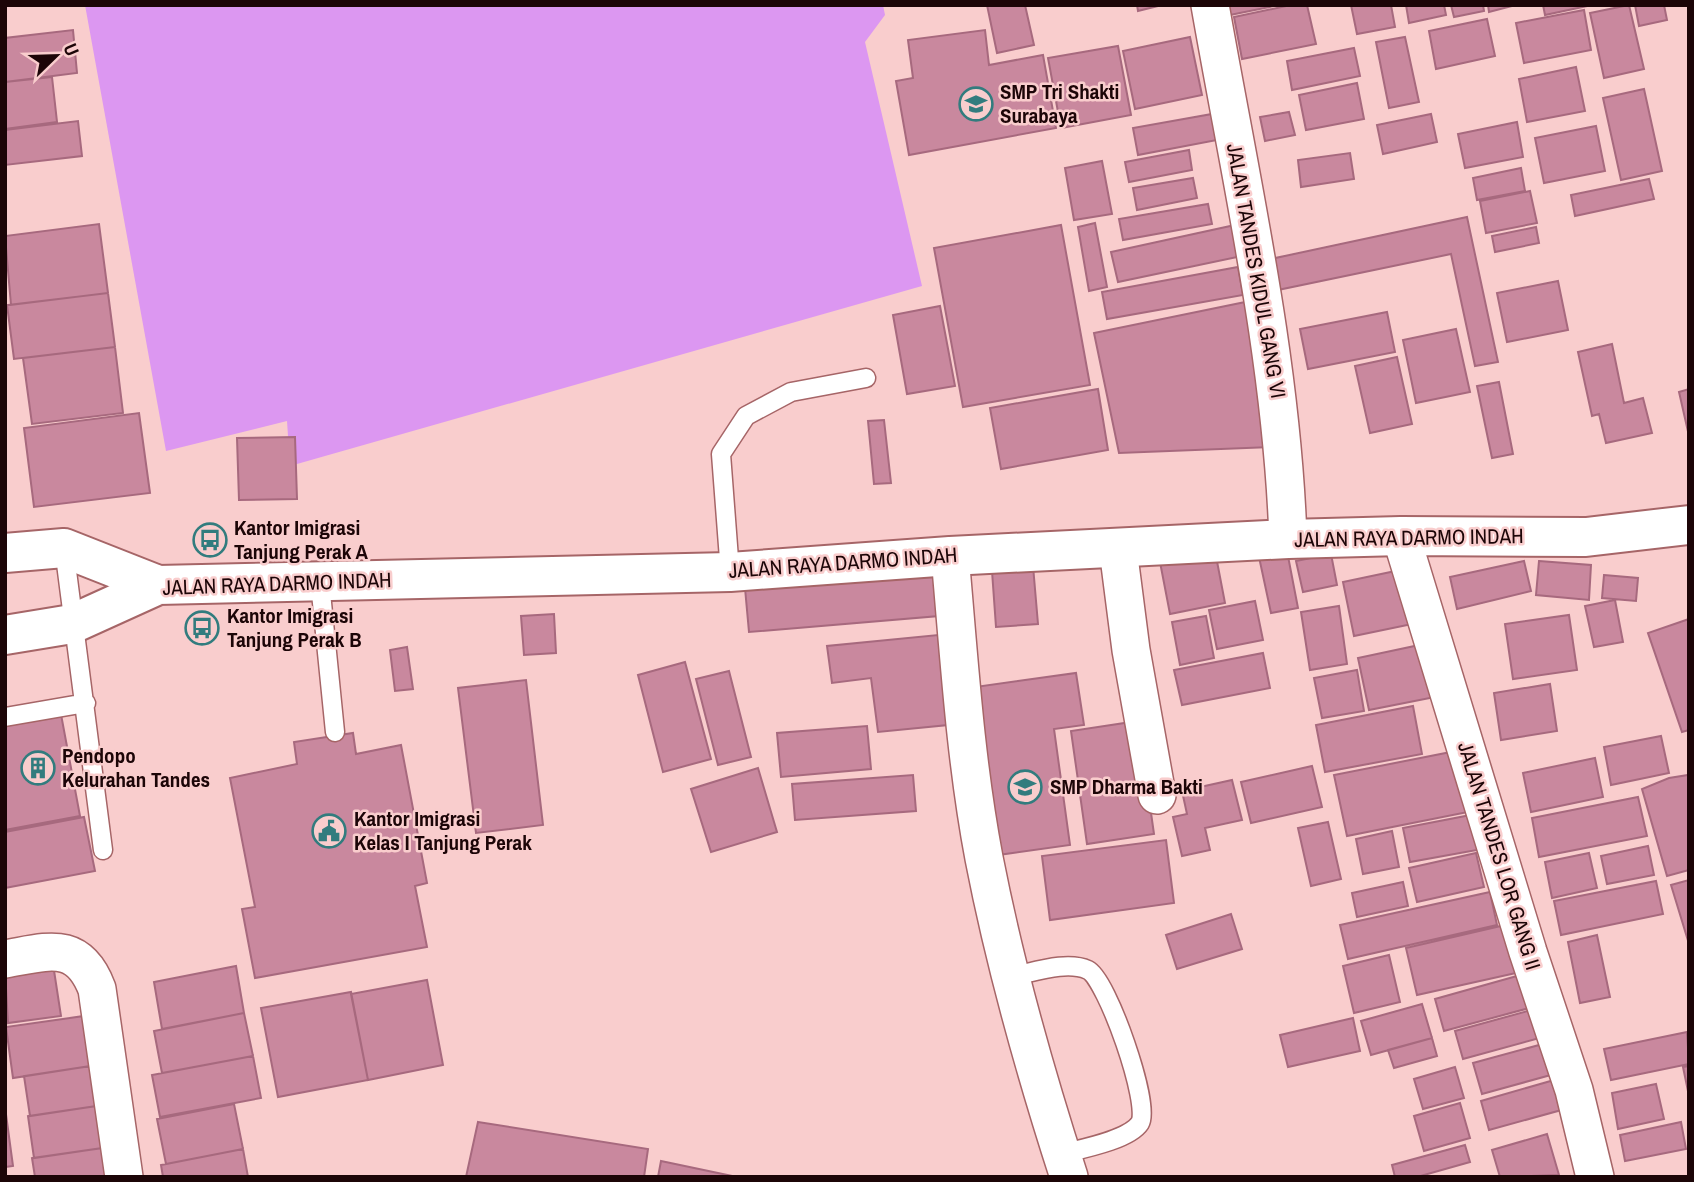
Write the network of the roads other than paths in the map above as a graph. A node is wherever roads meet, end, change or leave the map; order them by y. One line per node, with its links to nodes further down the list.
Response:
1 (1210, 5): 5 (street, JALAN TANDES KIDUL GANG VI)
2 (866, 378): 10 (lane)
3 (1689, 525): 4 (street, JALAN RAYA DARMO INDAH)
4 (1401, 536): 5 (street, JALAN RAYA DARMO INDAH); 24 (street, JALAN TANDES LOR GANG II)
5 (1288, 539): 7 (street, JALAN RAYA DARMO INDAH)
6 (64, 548): 8 (street); 12 (street); 13 (lane)
7 (1118, 549): 9 (street, JALAN RAYA DARMO INDAH); 18 (street)
8 (5, 553)
9 (950, 556): 10 (street, JALAN RAYA DARMO INDAH); 21 (street)
10 (730, 572): 11 (street, JALAN RAYA DARMO INDAH)
11 (320, 583): 12 (street, JALAN RAYA DARMO INDAH); 17 (lane)
12 (158, 585): 13 (street, JALAN RAYA DARMO INDAH)
13 (72, 624): 14 (street, JALAN RAYA DARMO INDAH); 15 (lane)
14 (5, 635)
15 (86, 703): 16 (lane); 19 (lane)
16 (5, 717)
17 (335, 732)
18 (1157, 795)
19 (103, 850)
20 (5, 959): 23 (street)
21 (1009, 977): 22 (street); 22 (lane)
22 (1065, 1166)
23 (124, 1177)
24 (1595, 1177)

